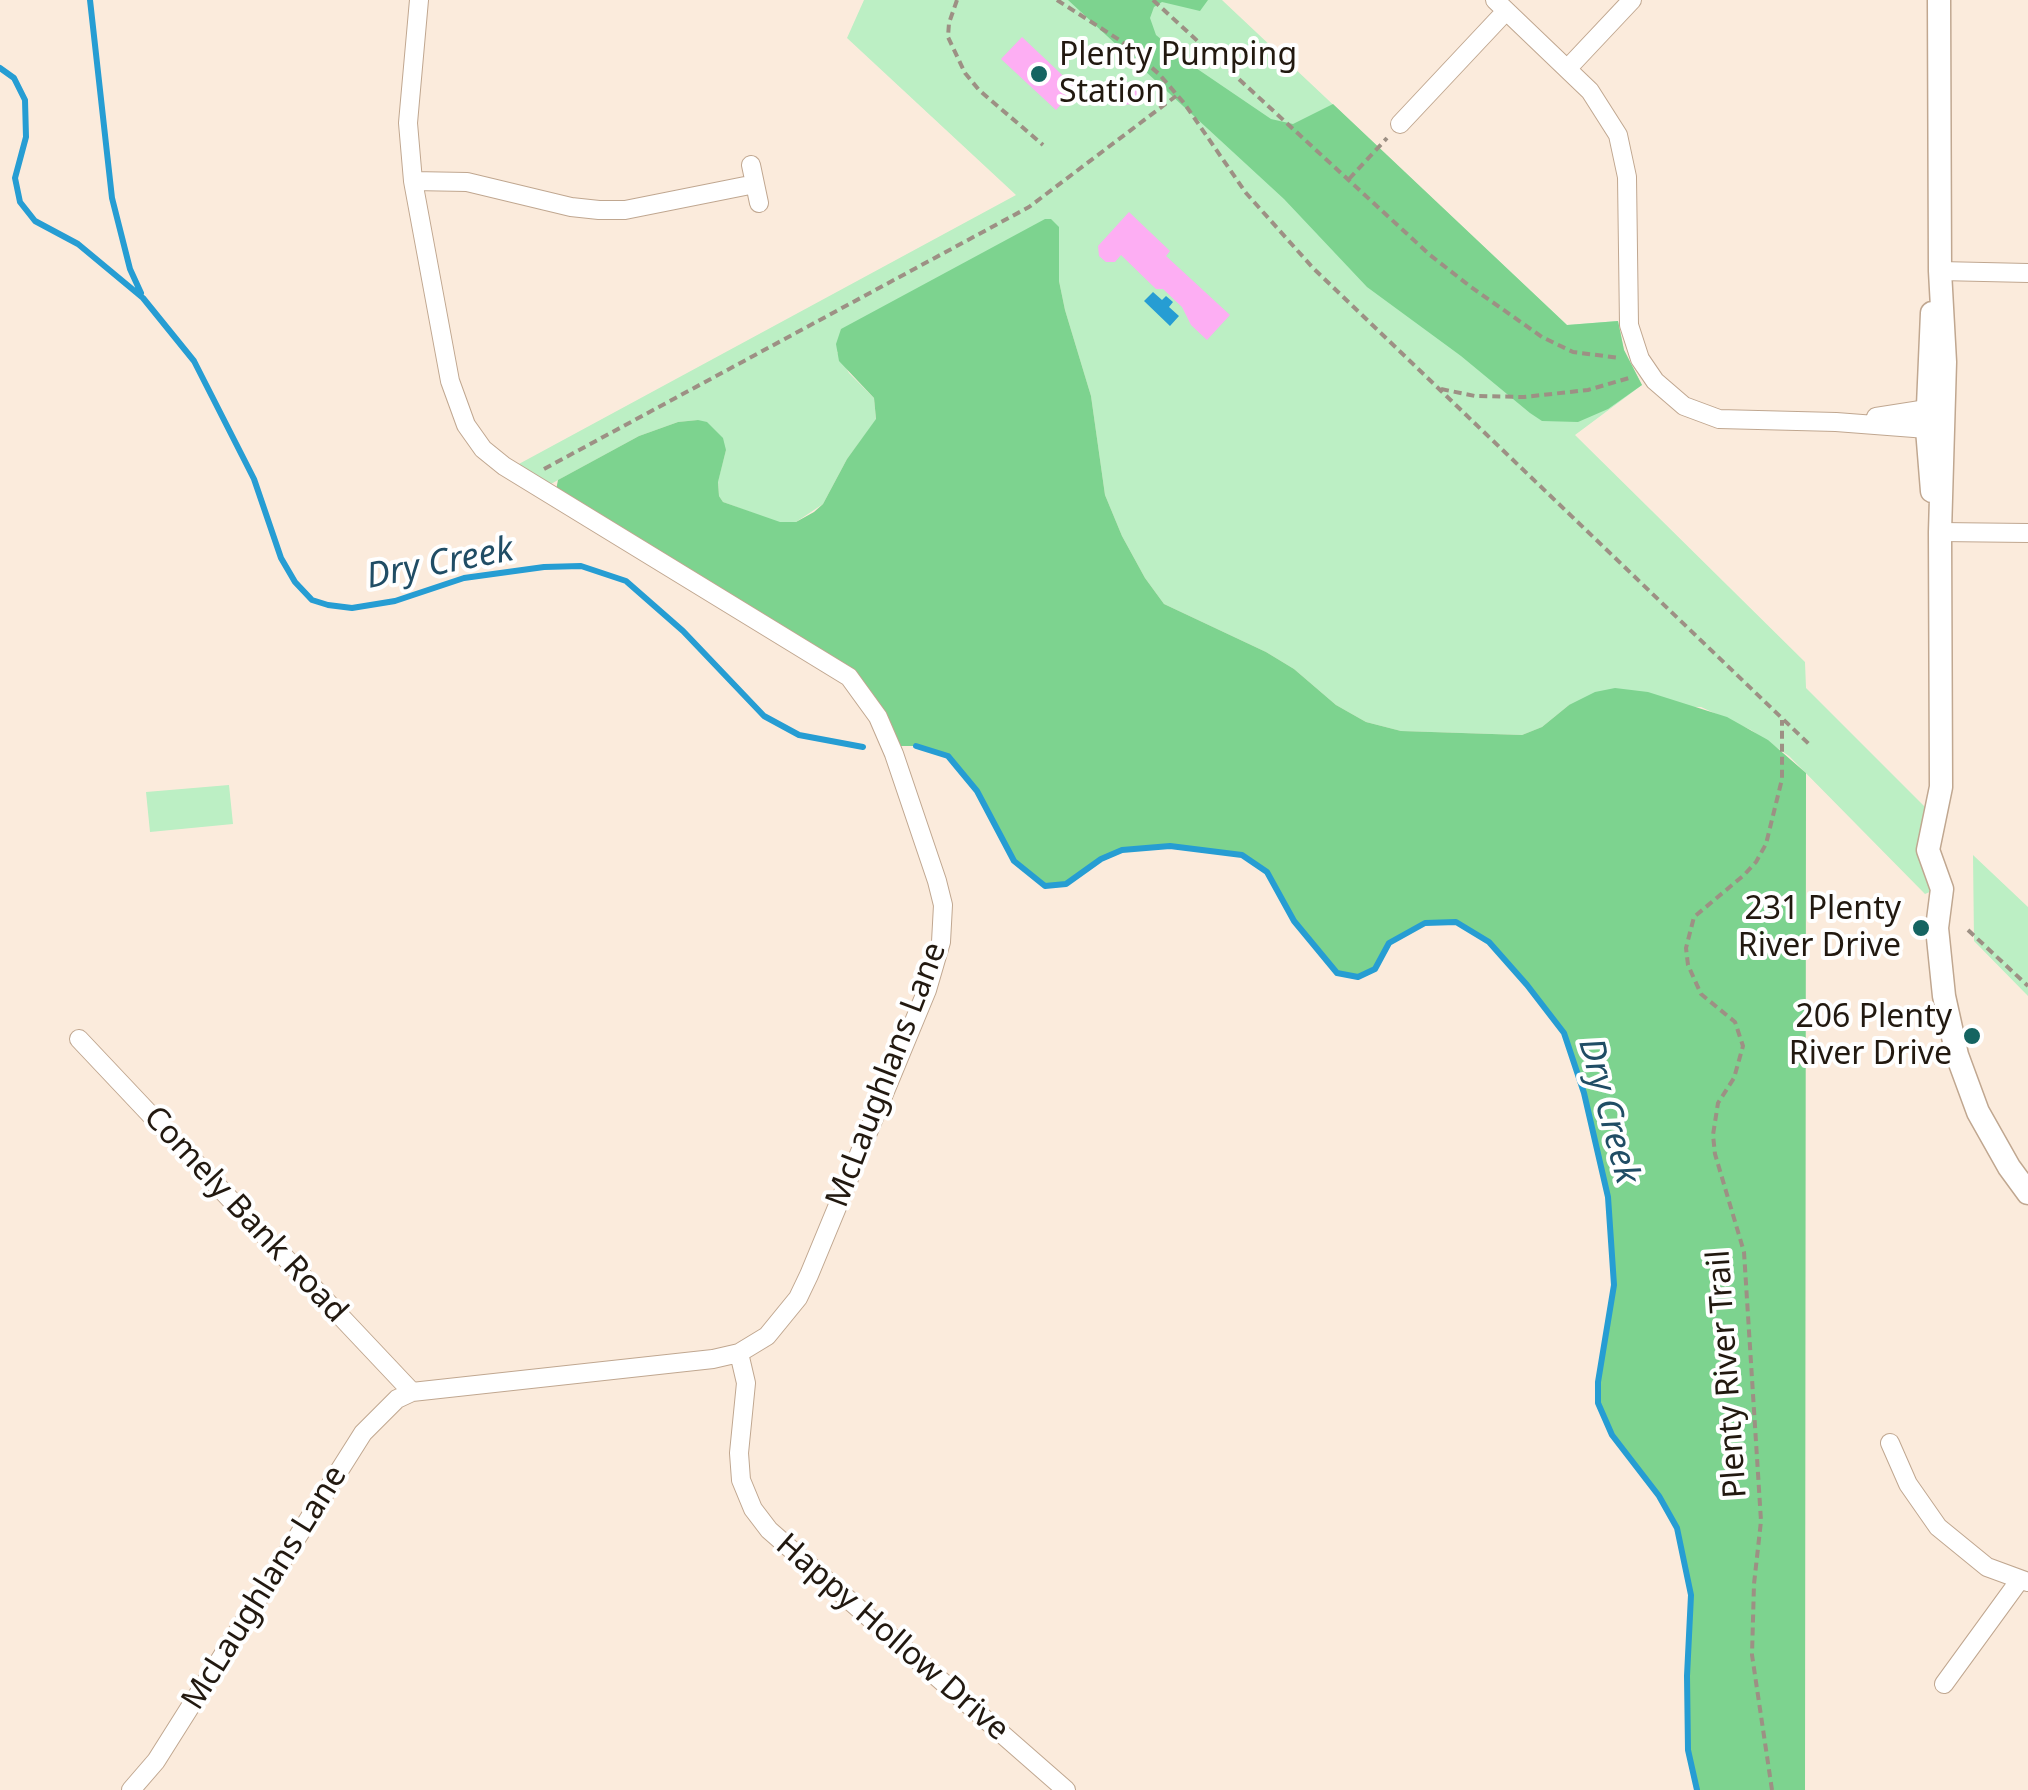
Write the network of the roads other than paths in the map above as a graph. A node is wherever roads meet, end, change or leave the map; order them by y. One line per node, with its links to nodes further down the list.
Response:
1 (419, 0): 8 (street, McLaughlans Lane)
2 (1632, 0): 5 (street)
3 (1939, 0): 9 (street)
4 (1500, 5): 5 (street); 6 (street)
5 (1568, 68): 11 (street)
6 (1400, 124)
7 (751, 165): 8 (street)
8 (413, 182): 16 (street, McLaughlans Lane)
9 (1940, 271): 10 (street); 11 (street)
10 (2028, 273)
11 (1933, 419): 12 (street)
12 (1940, 532): 13 (street); 15 (street)
13 (2028, 533)
14 (78, 1039): 17 (street, Comely Bank Road)
15 (2028, 1193)
16 (740, 1352): 17 (street, McLaughlans Lane); 22 (street, Happy Hollow Drive)
17 (412, 1392): 21 (street, McLaughlans Lane)
18 (1890, 1442): 19 (street)
19 (2023, 1581): 20 (street)
20 (1944, 1684)
21 (132, 1790)
22 (1066, 1790)

